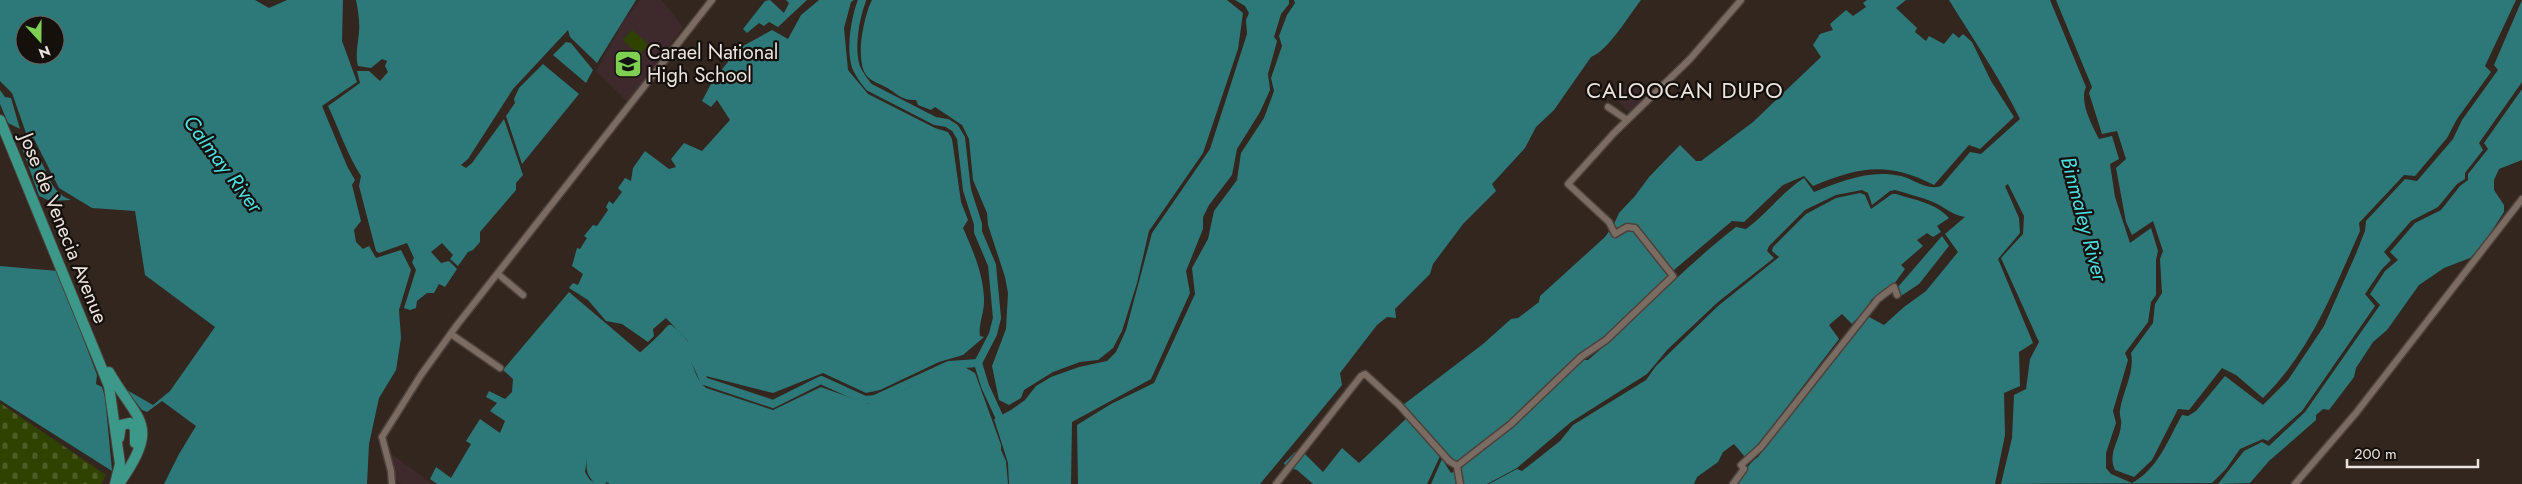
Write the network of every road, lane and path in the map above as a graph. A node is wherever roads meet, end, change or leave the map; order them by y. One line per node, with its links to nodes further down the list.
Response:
1 (712, 0): 7 (street)
2 (1741, 0): 5 (street)
3 (1608, 107): 5 (street)
4 (0, 120): 11 (highway, Jose de Venecia Avenue)
5 (1627, 120): 14 (street)
6 (2522, 199): 20 (street)
7 (498, 274): 8 (street); 10 (street)
8 (524, 295)
9 (1897, 296): 19 (street)
10 (451, 334): 12 (street); 16 (street)
11 (95, 350): 13 (highway, Jose de Venecia Avenue); 13 (highway, Jose de Venecia Avenue)
12 (500, 368)
13 (125, 465): 15 (highway, Jose de Venecia Avenue)
14 (1457, 468): 17 (street); 18 (street)
15 (117, 484)
16 (392, 484)
17 (1276, 484)
18 (1460, 484)
19 (1733, 484)
20 (2295, 484)

